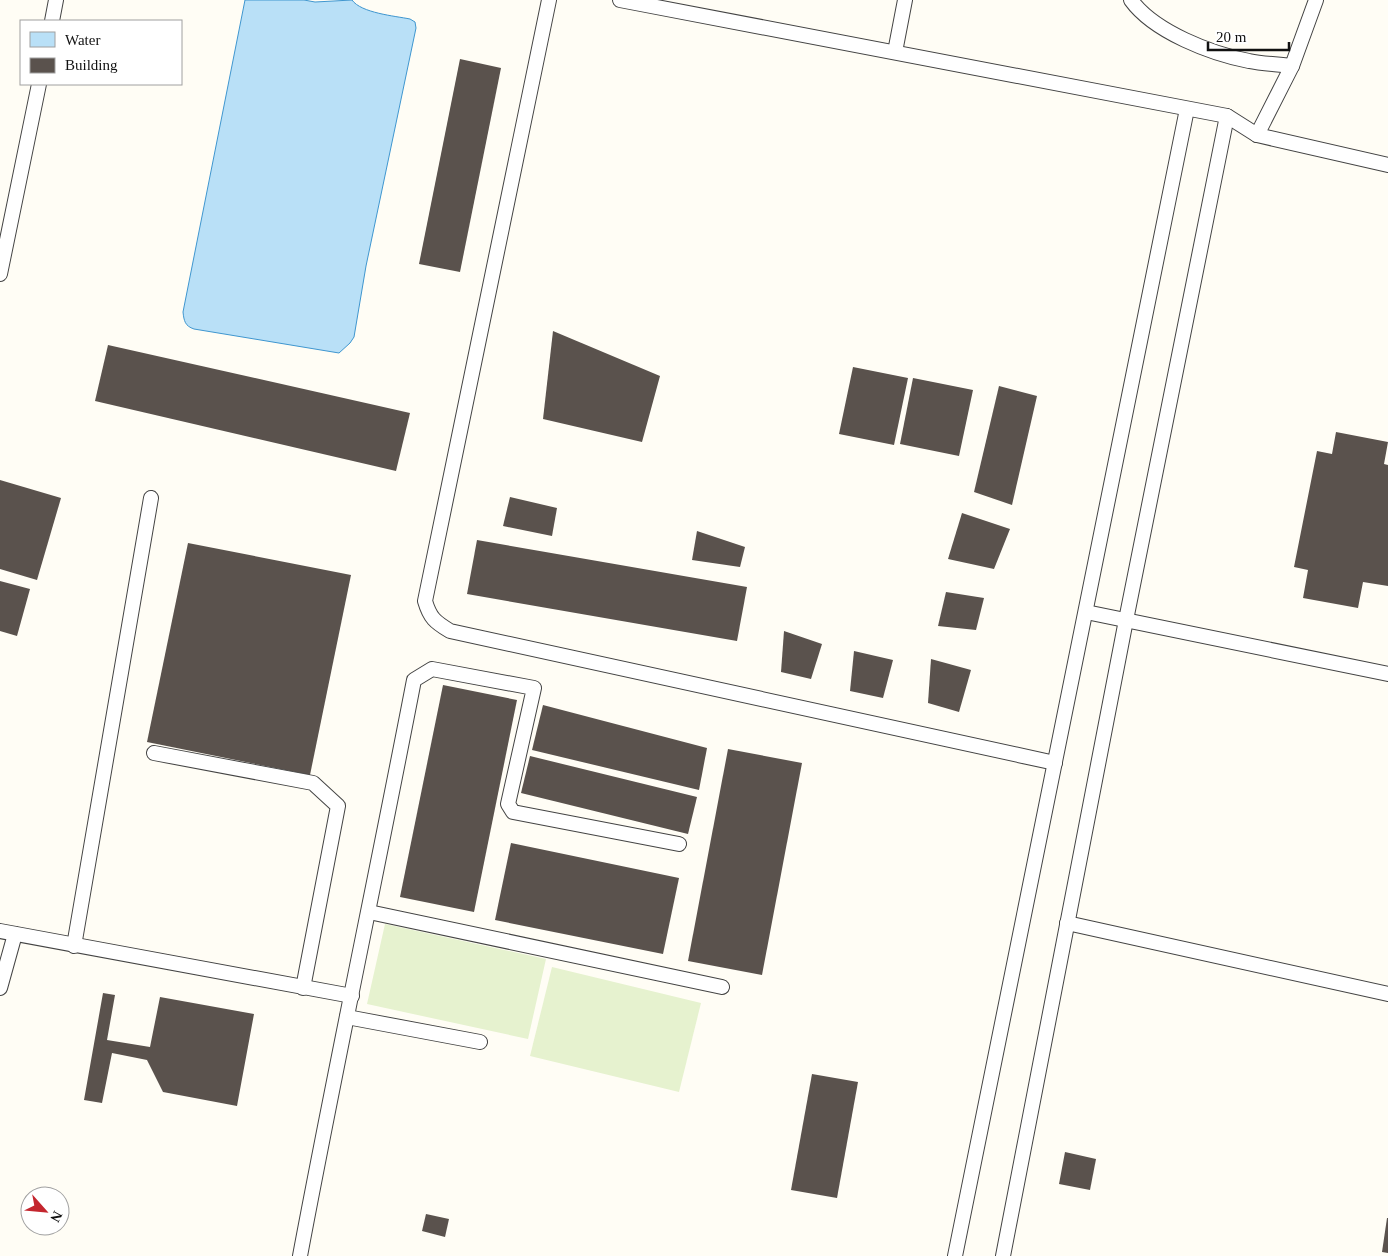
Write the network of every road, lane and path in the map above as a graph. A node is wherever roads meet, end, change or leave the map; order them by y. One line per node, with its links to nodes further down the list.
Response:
1 (56, 0): 7 (lane)
2 (549, 0): 21 (lane)
3 (620, 0): 8 (lane)
4 (905, 0): 8 (lane)
5 (1131, 0): 9 (lane)
6 (1316, 0): 9 (lane)
7 (52, 20)
8 (894, 52): 11 (lane)
9 (1292, 66): 13 (lane)
10 (39, 85): 15 (lane)
11 (1187, 109): 12 (lane); 17 (lane)
12 (1228, 116): 13 (lane); 18 (lane)
13 (1257, 135): 14 (lane)
14 (1388, 165)
15 (0, 274)
16 (151, 498): 27 (lane)
17 (1086, 612): 18 (lane); 21 (lane)
18 (1126, 620): 19 (lane); 24 (lane)
19 (1388, 674)
20 (154, 753): 30 (lane)
21 (1055, 763): 36 (lane)
22 (679, 844): 23 (lane)
23 (369, 912): 28 (lane); 32 (lane)
24 (1067, 924): 31 (lane); 37 (lane)
25 (0, 931): 26 (lane)
26 (15, 934): 27 (lane); 29 (lane)
27 (74, 946): 30 (lane)
28 (722, 987)
29 (0, 988)
30 (303, 988): 32 (lane)
31 (1388, 994)
32 (352, 996): 33 (lane)
33 (347, 1017): 34 (lane); 35 (lane)
34 (480, 1042)
35 (300, 1256)
36 (955, 1256)
37 (1003, 1256)

